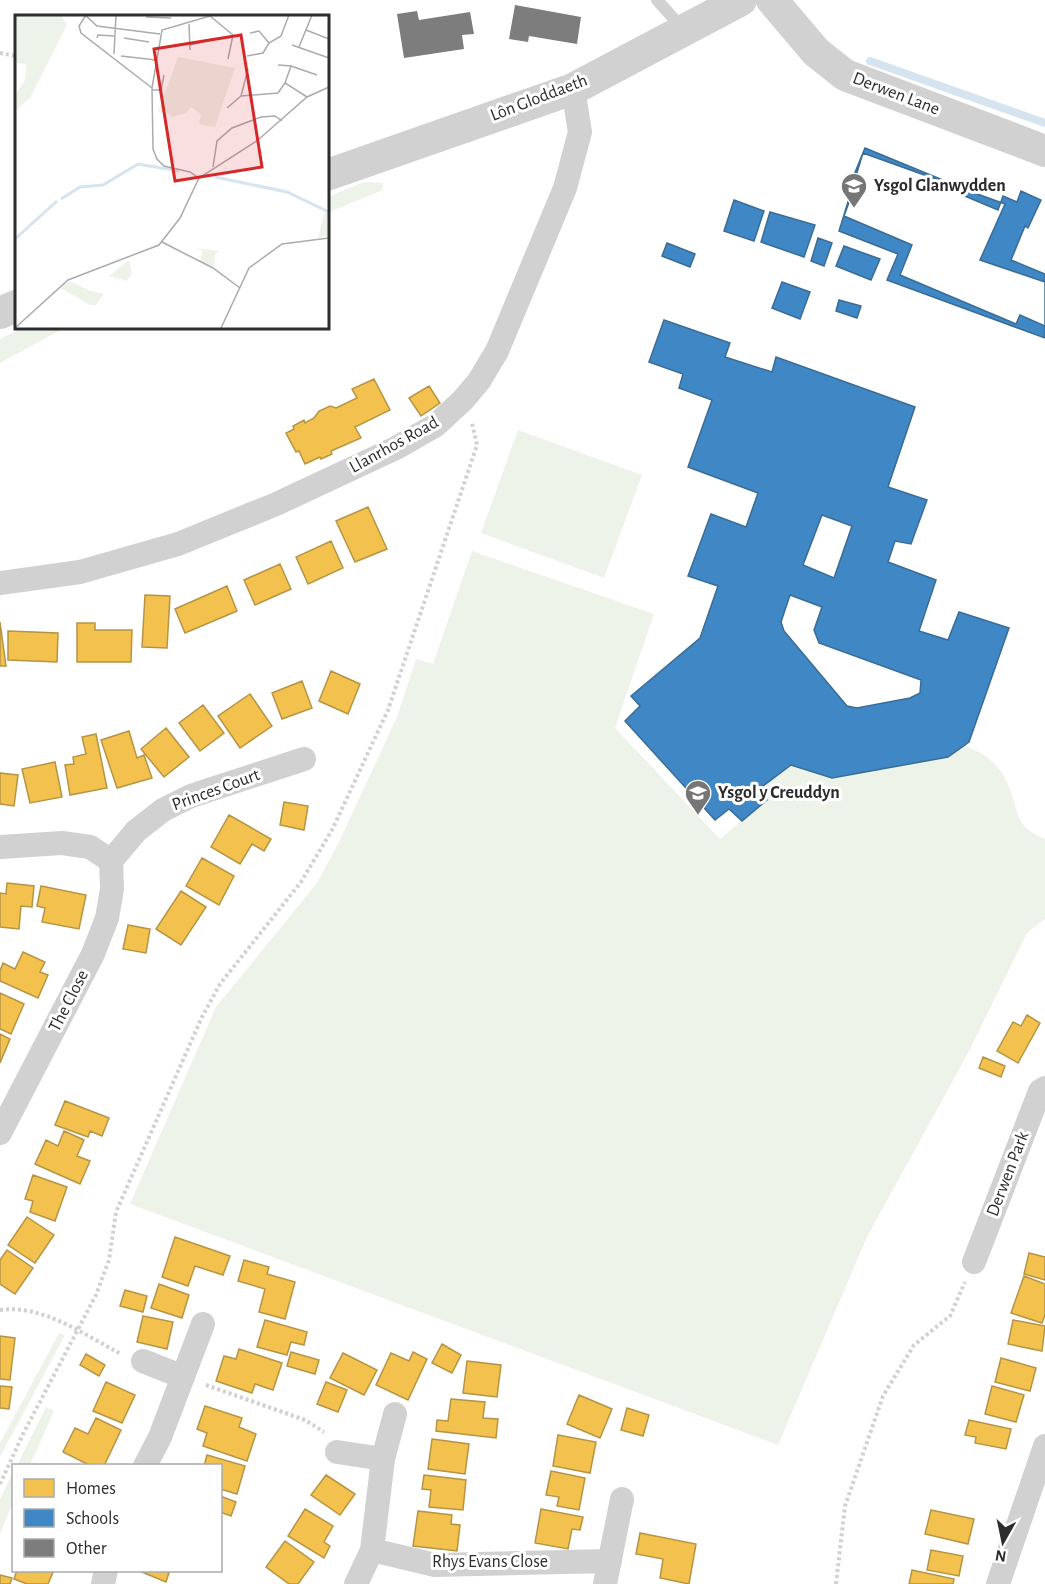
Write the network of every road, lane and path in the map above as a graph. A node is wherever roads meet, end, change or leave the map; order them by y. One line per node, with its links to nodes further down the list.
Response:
1 (657, 0): 4 (lane)
2 (741, 0): 4 (street, Lôn Gloddaeth)
3 (772, 0): 8 (street, Derwen Lane)
4 (684, 30): 7 (street, Lôn Gloddaeth)
5 (0, 52): 6 (path)
6 (15, 56)
7 (573, 89): 9 (street, Lôn Gloddaeth); 13 (street, Llanrhos Road)
8 (1045, 151)
9 (328, 175)
10 (15, 306): 11 (street)
11 (0, 313)
12 (470, 416): 22 (path)
13 (0, 583)
14 (304, 759): 16 (street, Princes Court)
15 (0, 847): 16 (street)
16 (111, 861): 18 (street, The Close)
17 (1045, 1088): 19 (street, Derwen Park)
18 (0, 1133)
19 (974, 1262): 36 (path)
20 (0, 1310): 22 (path)
21 (203, 1324): 24 (street)
22 (77, 1330): 23 (path); 30 (path)
23 (143, 1361): 24 (street)
24 (183, 1377): 27 (path); 29 (street)
25 (395, 1414): 28 (street)
26 (1045, 1447): 37 (street)
27 (337, 1452): 28 (street)
28 (383, 1458): 32 (street)
29 (146, 1464)
30 (0, 1484)
31 (622, 1499): 33 (street)
32 (372, 1550): 33 (street, Rhys Evans Close); 34 (street)
33 (609, 1561): 35 (street)
34 (356, 1584)
35 (605, 1584)
36 (836, 1584)
37 (998, 1584)

